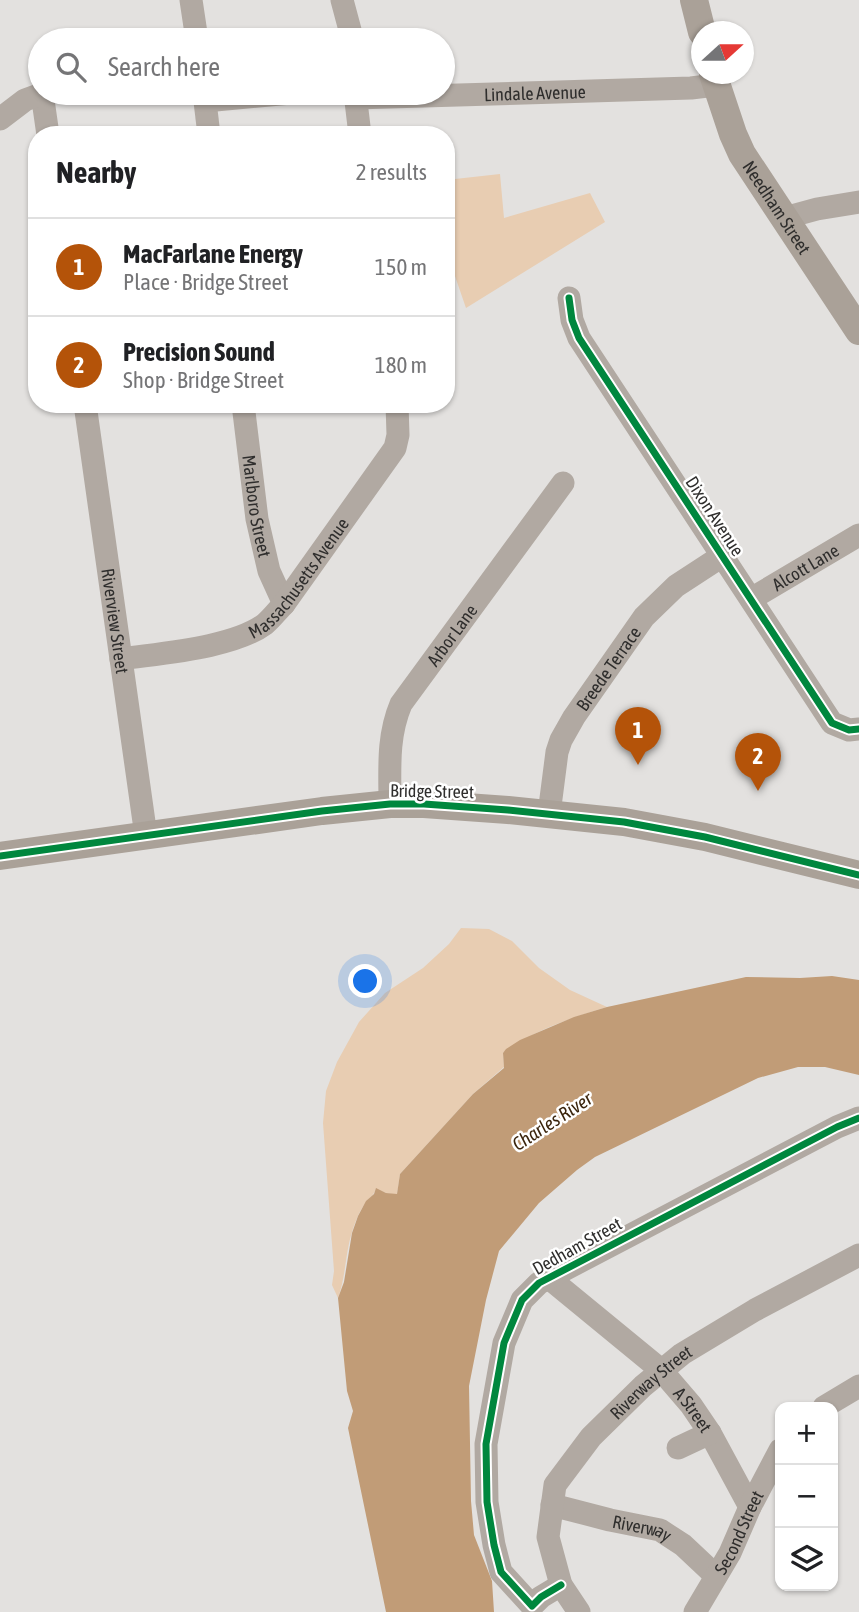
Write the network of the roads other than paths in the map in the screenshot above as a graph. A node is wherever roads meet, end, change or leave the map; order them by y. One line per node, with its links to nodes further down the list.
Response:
1 (191, 0): 5 (street)
2 (342, 0): 6 (street)
3 (694, 0): 4 (main road)
4 (699, 21)
5 (195, 28)
6 (349, 28)
7 (694, 84): 9 (street, Lindale Avenue)
8 (717, 84): 19 (main road, Needham Street)
9 (455, 93)
10 (28, 99): 14 (street)
11 (44, 105): 15 (street)
12 (205, 105): 16 (street)
13 (356, 105): 17 (street)
14 (0, 119)
15 (47, 126)
16 (208, 126)
17 (359, 126)
18 (859, 202): 19 (street)
19 (784, 218): 21 (main road, Needham Street)
20 (569, 298): 27 (street, Dixon Avenue)
21 (859, 331)
22 (86, 413): 30 (street, Riverview Street)
23 (244, 413): 29 (street, Marlboro Street)
24 (397, 413): 29 (street, Massachusetts Avenue)
25 (563, 483): 32 (street, Arbor Lane)
26 (859, 535): 28 (street, Alcott Lane)
27 (722, 556): 28 (street, Dixon Avenue); 33 (street, Breede Terrace)
28 (751, 599): 31 (street, Dixon Avenue)
29 (284, 604): 30 (street, Massachusetts Avenue)
30 (121, 659): 34 (street, Riverview Street)
31 (859, 729)
32 (390, 804): 33 (main road, Bridge Street); 34 (main road, Bridge Street)
33 (549, 814): 36 (main road, Bridge Street)
34 (146, 836): 35 (main road, Bridge Street)
35 (0, 856)
36 (859, 875)
37 (859, 1118): 39 (street, Dedham Street)
38 (859, 1255): 40 (street, Riverway Street)
39 (549, 1278): 40 (street, A Street); 50 (street, Dedham Street)
40 (661, 1370): 43 (street, A Street); 46 (street, Riverway Street)
41 (859, 1386): 42 (street)
42 (832, 1402)
43 (710, 1433): 44 (street); 47 (street, A Street)
44 (678, 1448)
45 (775, 1460): 47 (street, Second Street)
46 (552, 1505): 48 (street, Riverway); 49 (street, Riverway Street)
47 (750, 1507): 48 (street, Second Street)
48 (716, 1576): 52 (street, Second Street)
49 (561, 1585): 50 (street, Dedham Street); 51 (street, Riverway Street)
50 (532, 1609)
51 (579, 1612)
52 (695, 1612)

